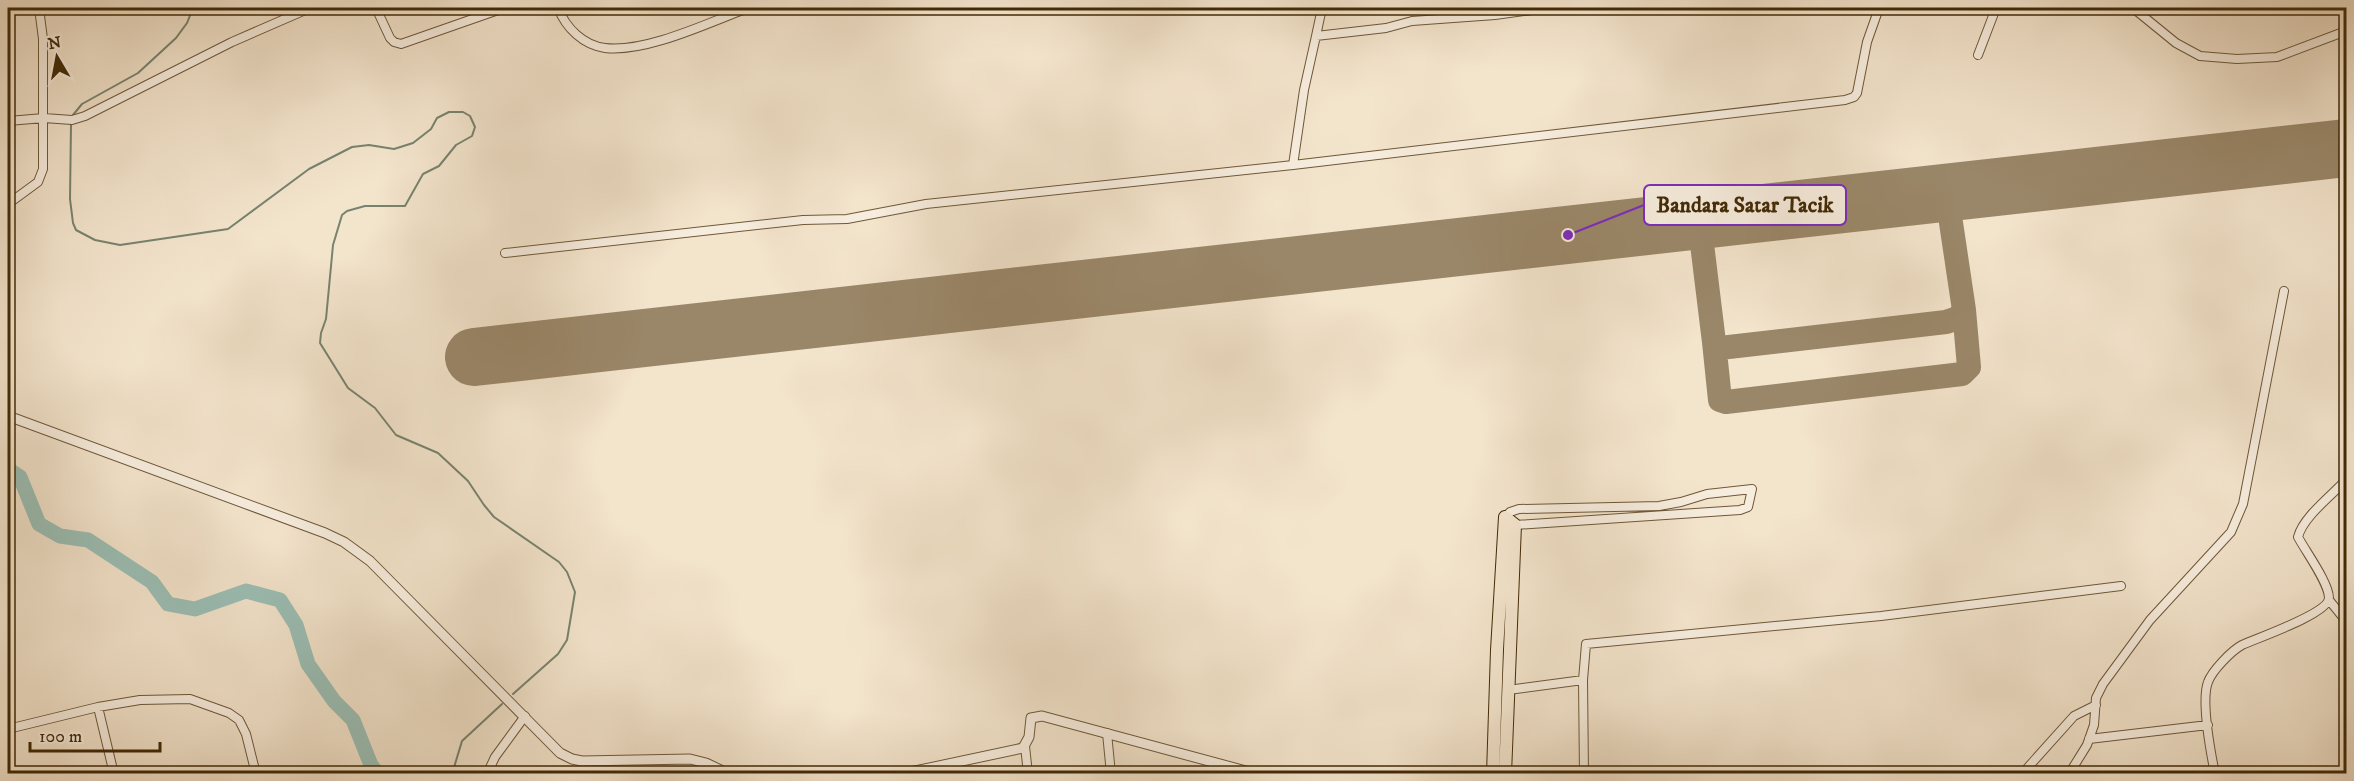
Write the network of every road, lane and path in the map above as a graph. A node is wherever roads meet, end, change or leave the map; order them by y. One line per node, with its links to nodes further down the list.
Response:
1 (39, 8): 15 (street)
2 (310, 8): 15 (street)
3 (376, 8): 4 (street)
4 (504, 8)
5 (558, 8): 6 (street)
6 (748, 8)
7 (1322, 8): 13 (street)
8 (1550, 8): 13 (street)
9 (1879, 8): 17 (street)
10 (1996, 8): 14 (street)
11 (2133, 8): 12 (street)
12 (2346, 31)
13 (1316, 36): 17 (street)
14 (1978, 55)
15 (44, 118): 16 (street); 18 (street)
16 (8, 121)
17 (1293, 165): 19 (street)
18 (8, 204)
19 (506, 253)
20 (2284, 291): 29 (street)
21 (8, 416): 31 (street)
22 (2346, 480): 25 (street)
23 (1510, 521): 23 (street); 28 (highway); 37 (highway)
24 (2121, 586): 27 (street)
25 (2329, 600): 26 (street); 32 (street)
26 (2346, 621)
27 (1583, 680): 28 (street); 48 (street)
28 (1508, 690): 37 (highway)
29 (2096, 705): 35 (street); 49 (street)
30 (98, 707): 33 (street); 39 (street); 40 (street)
31 (525, 716): 41 (street); 42 (street)
32 (2208, 725): 35 (street); 51 (street)
33 (8, 729)
34 (1107, 733): 36 (street); 44 (street); 45 (street)
35 (2089, 739): 50 (street)
36 (1025, 746): 38 (street); 43 (street)
37 (1499, 753): 46 (highway); 47 (highway)
38 (906, 773)
39 (114, 774)
40 (256, 774)
41 (487, 774)
42 (729, 774)
43 (1028, 774)
44 (1111, 774)
45 (1257, 774)
46 (1493, 774)
47 (1505, 774)
48 (1584, 774)
49 (2022, 774)
50 (2069, 774)
51 (2215, 774)

